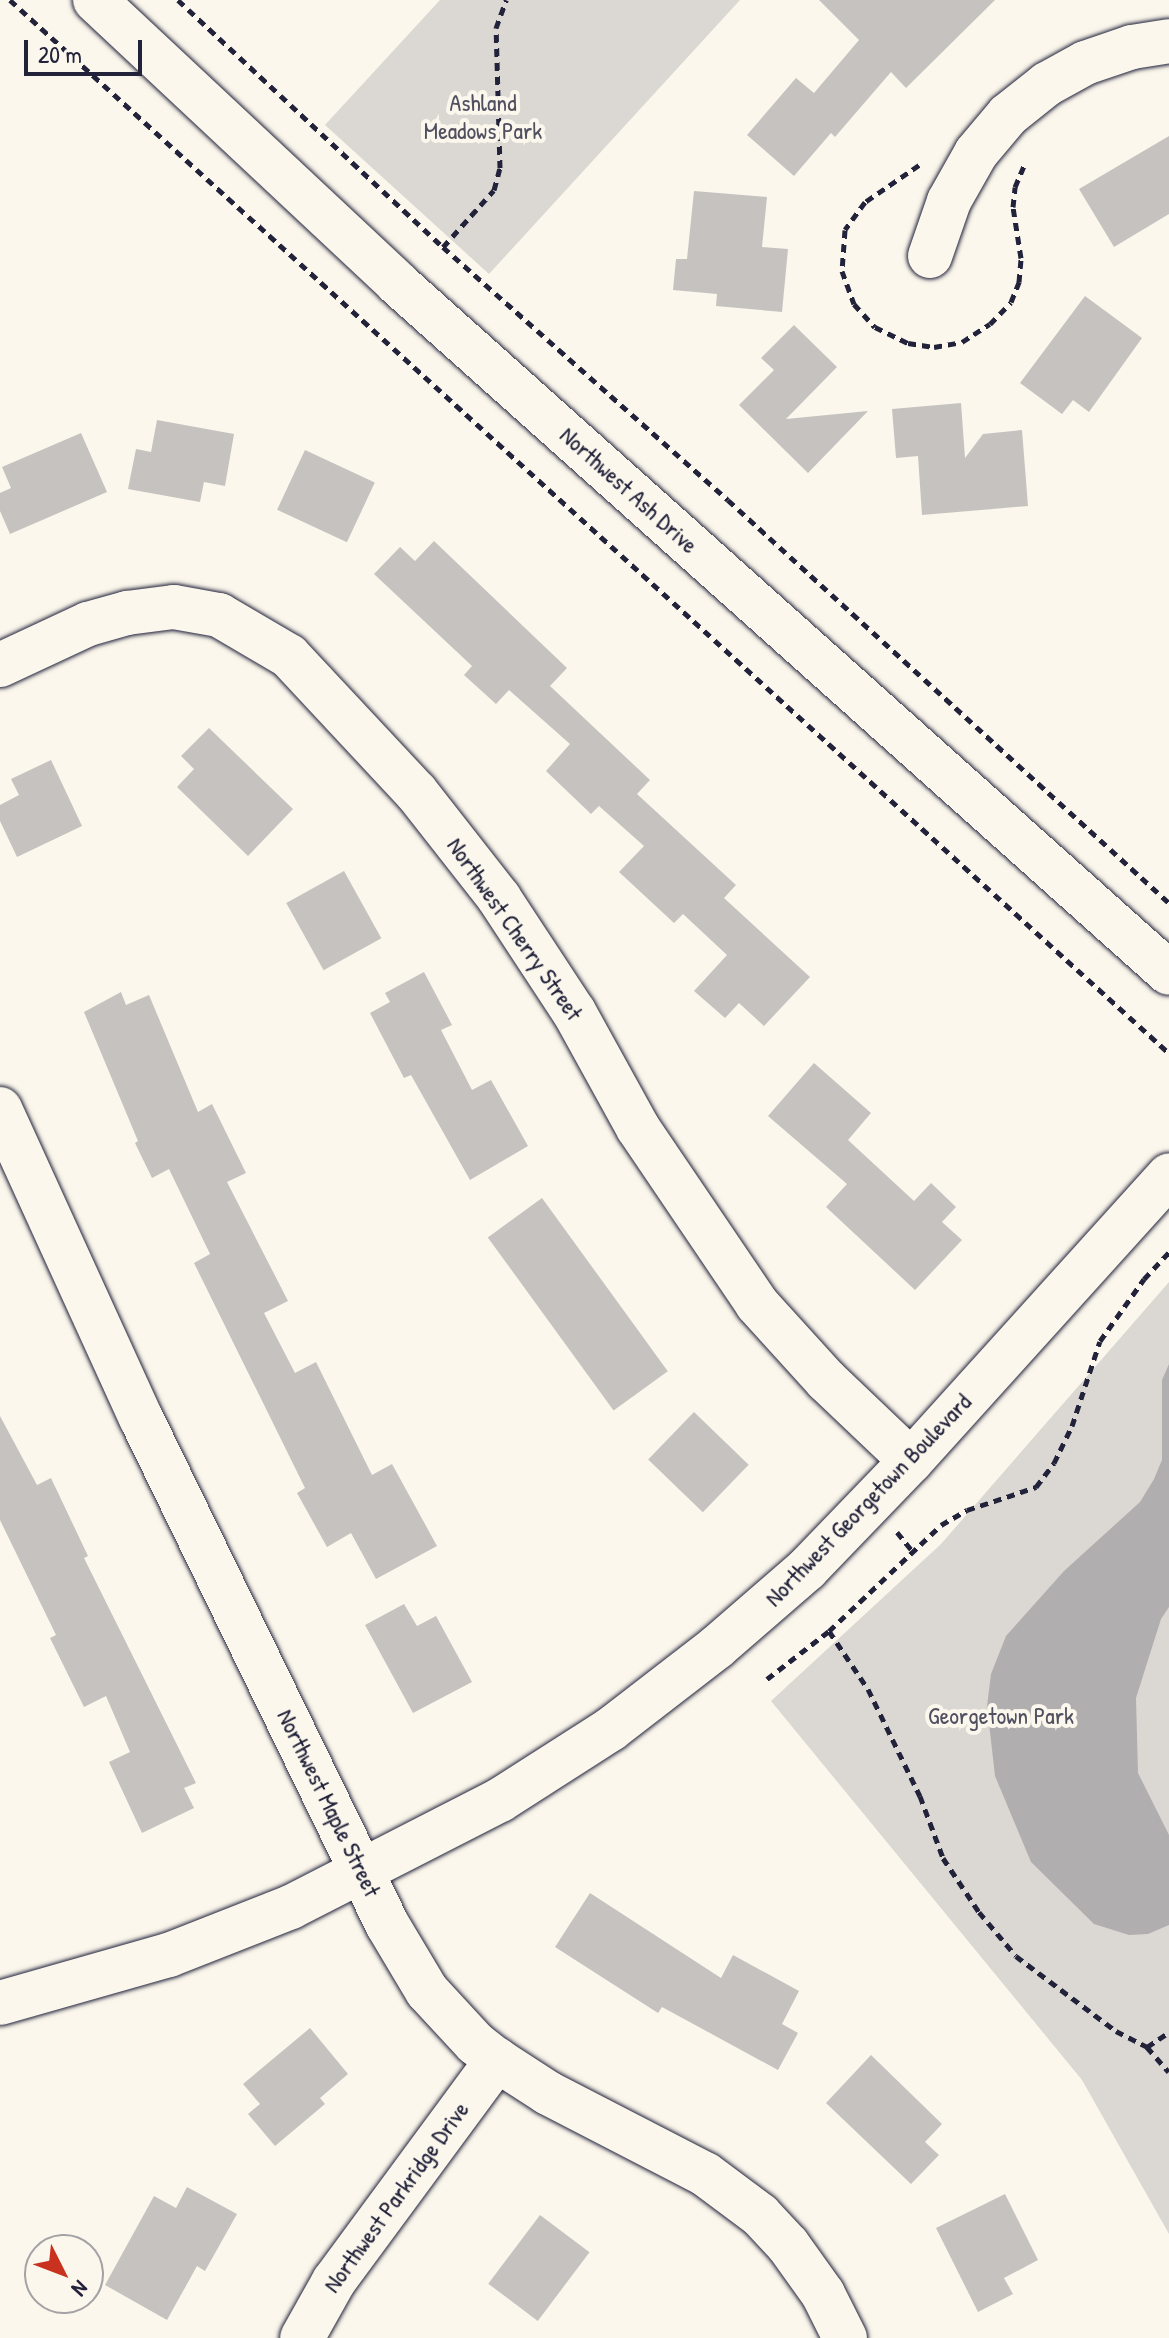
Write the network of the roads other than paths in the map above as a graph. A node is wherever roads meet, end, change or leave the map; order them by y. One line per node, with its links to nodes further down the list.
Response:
1 (95, 0): 5 (street, Northwest Ash Drive)
2 (1169, 41): 3 (street)
3 (930, 256)
4 (0, 665): 8 (street, Northwest Cherry Street)
5 (1169, 973)
6 (0, 1109): 9 (street, Northwest Maple Street)
7 (1169, 1175): 8 (street, Northwest Georgetown Boulevard)
8 (911, 1461): 9 (street, Northwest Georgetown Boulevard)
9 (363, 1872): 10 (street, Northwest Georgetown Boulevard); 11 (street, Northwest Maple Street)
10 (0, 2003)
11 (497, 2060): 12 (street, Northwest Parkridge Drive); 13 (street, Northwest Maple Street)
12 (302, 2338)
13 (845, 2338)

